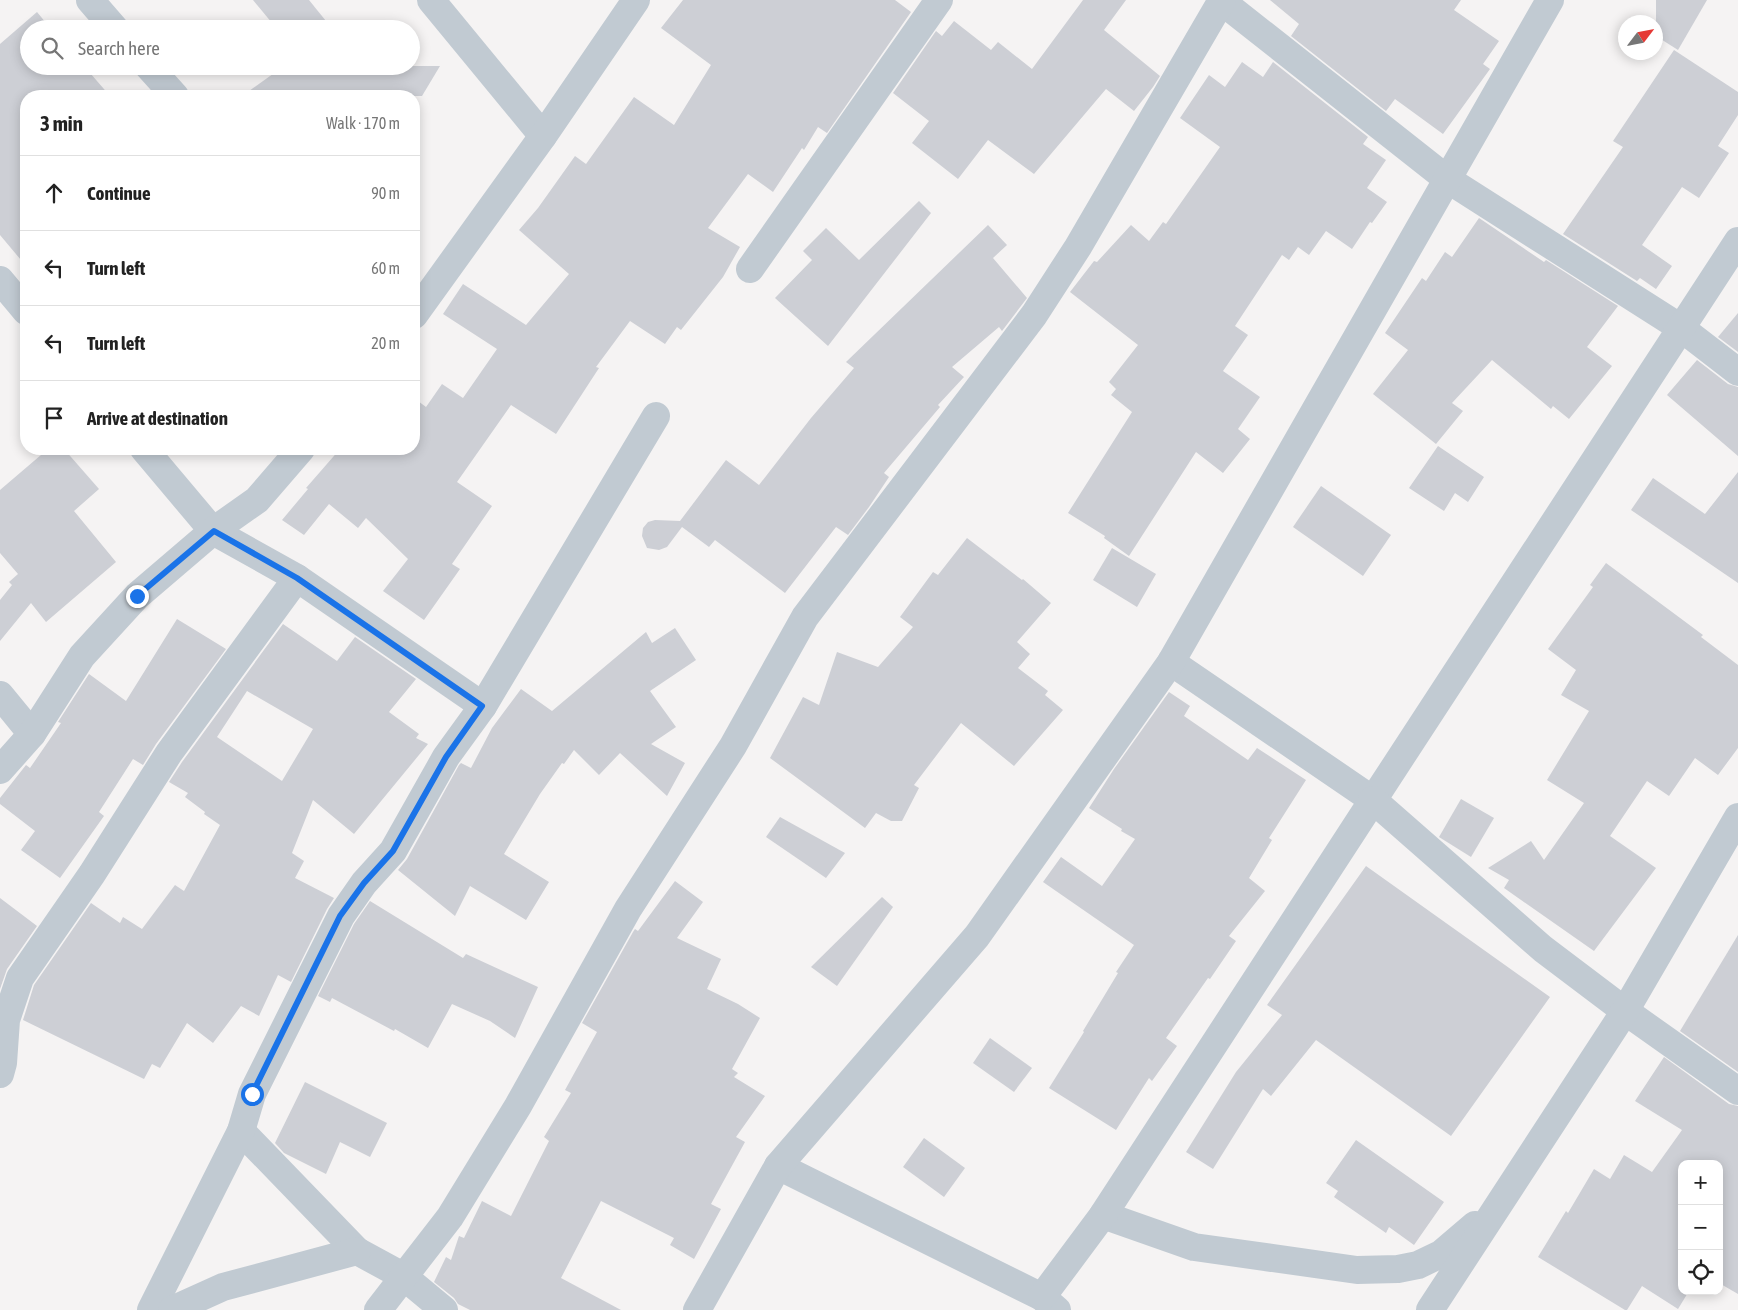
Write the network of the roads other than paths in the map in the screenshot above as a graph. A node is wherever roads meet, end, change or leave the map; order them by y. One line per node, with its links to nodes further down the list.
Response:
1 (90, 0): 7 (street)
2 (431, 0): 10 (street)
3 (636, 0): 10 (street)
4 (939, 0): 13 (street)
5 (1221, 0): 11 (street); 39 (street)
6 (1550, 0): 11 (street)
7 (107, 20)
8 (156, 75): 9 (street)
9 (170, 90)
10 (543, 136): 16 (street)
11 (1447, 178): 17 (street); 24 (street)
12 (1738, 241): 17 (street)
13 (750, 268)
14 (0, 280): 15 (street)
15 (20, 304)
16 (420, 307)
17 (1681, 328): 18 (street); 29 (street)
18 (1738, 372)
19 (656, 416): 26 (street)
20 (149, 455): 22 (street)
21 (296, 455): 22 (street)
22 (214, 531): 23 (street); 27 (street)
23 (297, 578): 26 (street); 32 (street)
24 (1171, 662): 29 (street); 35 (street)
25 (0, 695): 27 (street)
26 (482, 706): 34 (street)
27 (32, 734): 28 (street)
28 (0, 770)
29 (1373, 800): 31 (street); 37 (street)
30 (1738, 817): 31 (street)
31 (1625, 1011): 33 (street); 36 (street)
32 (0, 1074)
33 (1738, 1092)
34 (241, 1131): 38 (street); 41 (street)
35 (778, 1166): 40 (street); 45 (street)
36 (1501, 1202): 37 (street); 46 (street)
37 (1103, 1215): 40 (street)
38 (356, 1251): 39 (street); 42 (street)
39 (403, 1276): 43 (street); 44 (street)
40 (1050, 1304)
41 (151, 1310)
42 (172, 1310)
43 (378, 1310)
44 (444, 1310)
45 (697, 1310)
46 (1430, 1310)

